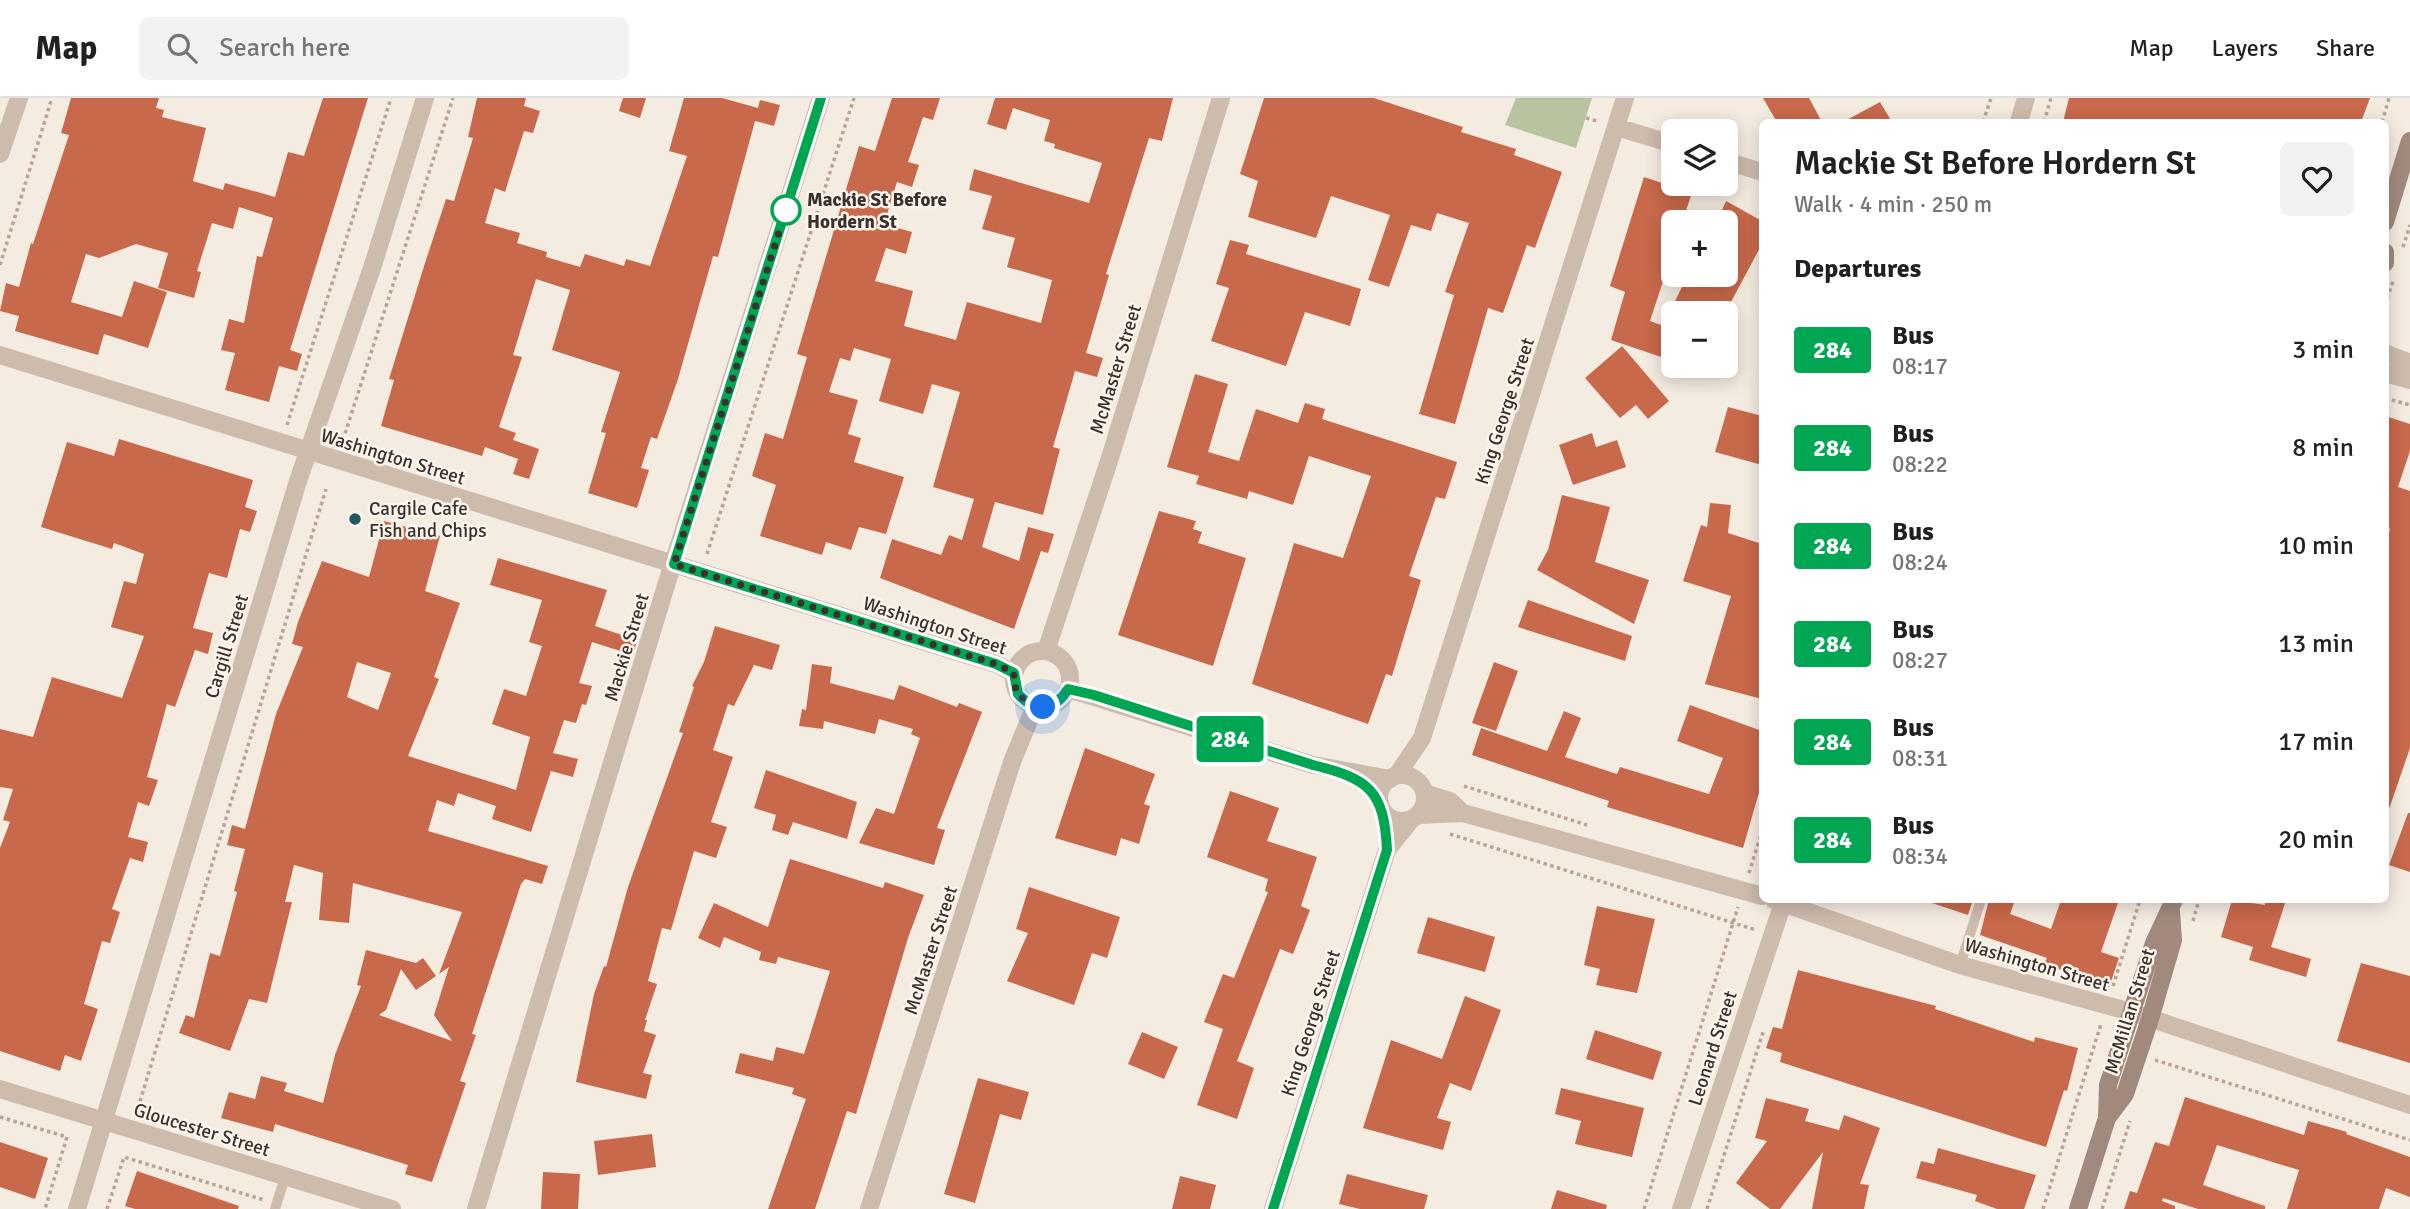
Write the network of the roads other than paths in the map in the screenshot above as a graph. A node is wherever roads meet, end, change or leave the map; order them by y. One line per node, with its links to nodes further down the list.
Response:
1 (19, 98): 11 (street)
2 (425, 98): 20 (street, Cargill Street)
3 (821, 98): 21 (street, Mackie Street)
4 (1221, 98): 22 (street, McMaster Street)
5 (1625, 98): 8 (street, King George Street)
6 (2026, 98): 7 (street)
7 (2020, 119)
8 (1616, 127): 9 (street); 26 (street, King George Street)
9 (1661, 140)
10 (2410, 141): 14 (main road)
11 (0, 154)
12 (1738, 165): 13 (street)
13 (1759, 171)
14 (2389, 209)
15 (0, 355): 20 (street, Washington Street)
16 (2389, 355): 17 (street)
17 (2410, 363)
18 (2389, 374): 19 (street)
19 (2410, 380)
20 (308, 452): 21 (street, Washington Street); 45 (street, Cargill Street)
21 (674, 564): 23 (street, Washington Street); 50 (street, Mackie Street)
22 (1046, 651): 23 (street); 24 (street)
23 (1014, 673): 25 (street)
24 (1068, 689): 25 (street); 27 (street)
25 (1035, 706): 51 (street, McMaster Street)
26 (1422, 737): 28 (street, King George Street); 29 (street, King George Street)
27 (1349, 774): 28 (street); 30 (street)
28 (1394, 777): 29 (street); 30 (street)
29 (1423, 790): 31 (street); 32 (street)
30 (1382, 808): 32 (street); 33 (street, King George Street)
31 (1463, 813): 32 (street); 34 (street)
32 (1414, 817): 33 (street, King George Street)
33 (1387, 850): 52 (street, King George Street)
34 (1759, 895)
35 (1779, 903): 53 (street, Leonard Street)
36 (1788, 903): 39 (street, Washington Street)
37 (1979, 903): 39 (lane)
38 (2172, 905): 40 (main road, McMillan Street); 41 (main road, McMillan Street)
39 (1960, 965): 40 (street, Washington Street)
40 (2131, 1012): 41 (street, Washington Street); 44 (main road, McMillan Street)
41 (2150, 1019): 43 (street, Washington Street); 44 (main road, McMillan Street)
42 (0, 1089): 45 (street, Gloucester Street)
43 (2410, 1105)
44 (2107, 1118): 54 (main road, McMillan Street)
45 (105, 1121): 46 (street, Gloucester Street); 48 (street, Cargill Street)
46 (285, 1177): 47 (lane); 49 (street, Gloucester Street)
47 (276, 1207)
48 (77, 1209)
49 (392, 1209)
50 (477, 1209)
51 (869, 1209)
52 (1273, 1209)
53 (1681, 1209)
54 (2078, 1209)

